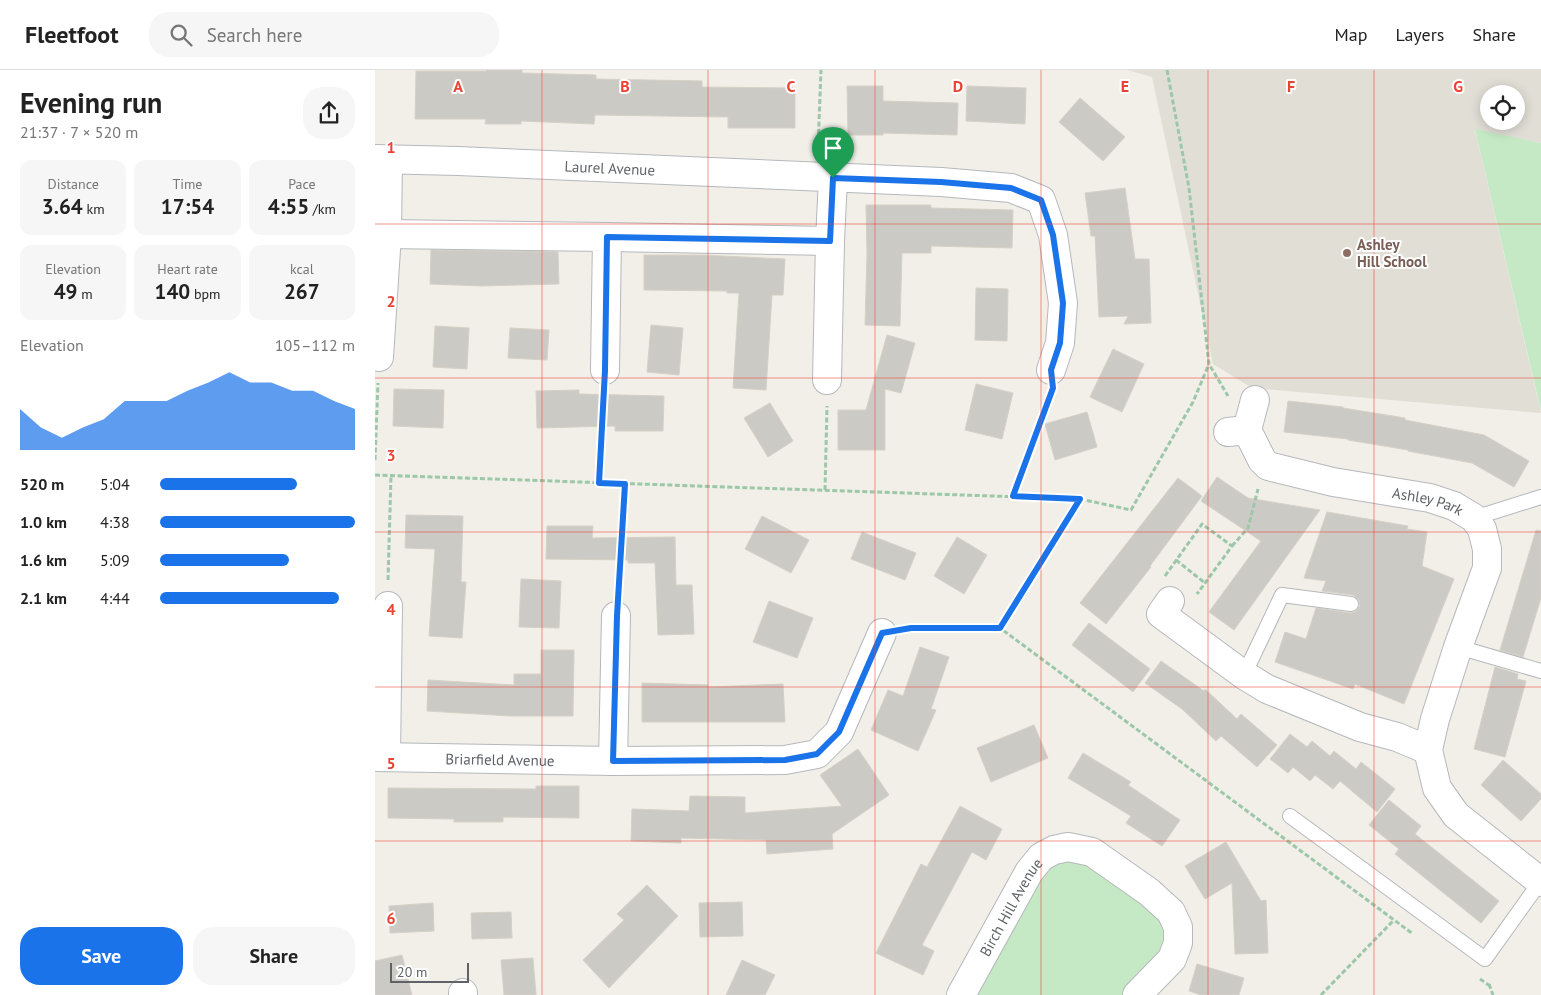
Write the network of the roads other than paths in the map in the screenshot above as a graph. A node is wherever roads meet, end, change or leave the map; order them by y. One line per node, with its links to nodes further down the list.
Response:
1 (381, 159): 2 (street, Laurel Avenue); 3 (street, Laurel Avenue)
2 (825, 178): 5 (street); 8 (street, Laurel Avenue)
3 (387, 234): 4 (street); 6 (street, Laurel Avenue)
4 (607, 237): 5 (street); 7 (street)
5 (830, 241): 9 (street)
6 (379, 357)
7 (605, 370)
8 (1051, 370)
9 (827, 380)
10 (1255, 400): 12 (street, Ashley Park)
11 (1541, 497): 12 (lane)
12 (1474, 518): 18 (street, Ashley Park)
13 (1181, 601): 20 (street)
14 (1351, 604): 20 (lane)
15 (388, 606): 22 (street, Briarfield Avenue)
16 (617, 616): 23 (street)
17 (882, 633): 23 (street, Briarfield Avenue)
18 (1458, 647): 19 (lane); 21 (street, Ashley Park)
19 (1541, 670)
20 (1243, 675): 21 (street)
21 (1427, 750): 25 (street, Ashley Park)
22 (381, 757): 23 (street, Briarfield Avenue)
23 (613, 761)
24 (1290, 816): 25 (lane)
25 (1541, 882)
26 (961, 995): 27 (street, Birch Hill Avenue)
27 (1137, 995)

